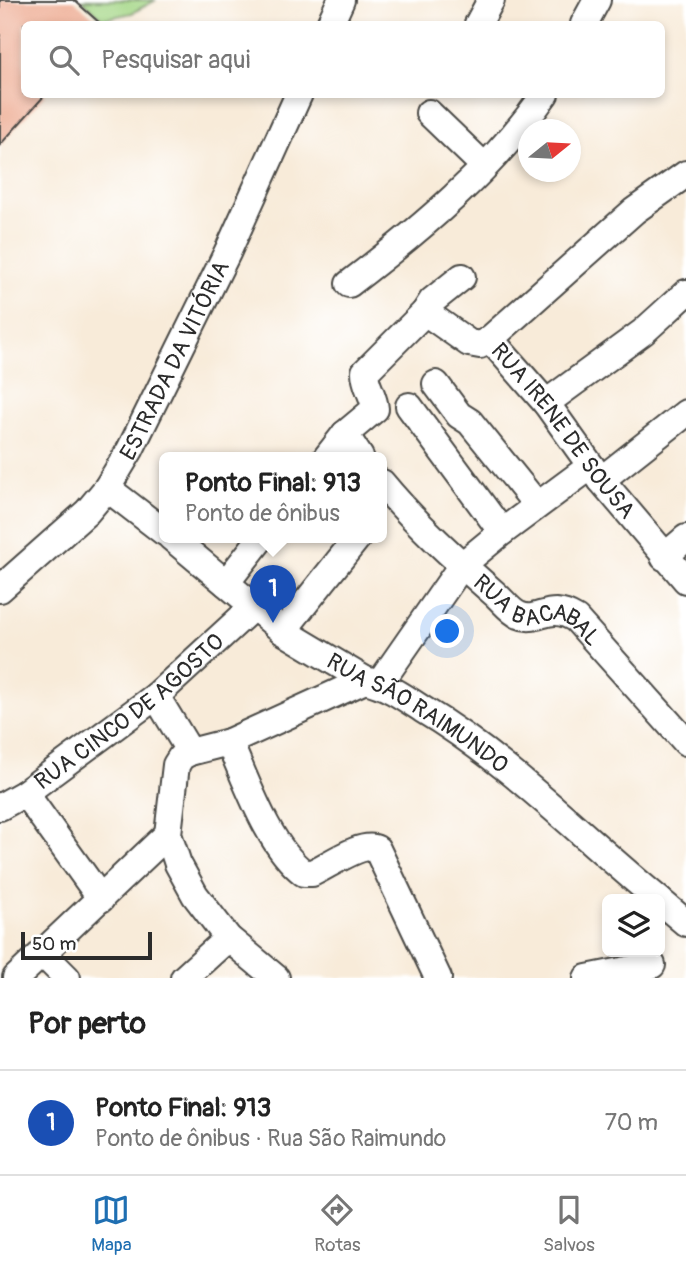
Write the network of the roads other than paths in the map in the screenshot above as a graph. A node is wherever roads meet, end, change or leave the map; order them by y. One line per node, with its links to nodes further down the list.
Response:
1 (341, 0): 4 (street)
2 (491, 0): 5 (street)
3 (597, 0): 6 (street)
4 (331, 21)
5 (480, 21)
6 (586, 21)
7 (297, 98): 25 (street, ESTRADA DA VITÓRIA)
8 (542, 98): 10 (street)
9 (430, 111): 10 (street)
10 (484, 166): 13 (street)
11 (686, 174): 16 (street)
12 (462, 277): 15 (street)
13 (349, 285)
14 (686, 293): 18 (street)
15 (425, 312): 16 (street, RUA IRENE DE SOUSA); 21 (street)
16 (491, 339): 18 (street, RUA IRENE DE SOUSA)
17 (436, 384): 27 (street)
18 (546, 403): 24 (street, RUA IRENE DE SOUSA)
19 (409, 406): 29 (street)
20 (686, 413): 24 (street)
21 (345, 435): 22 (street); 23 (street)
22 (331, 452)
23 (357, 452)
24 (596, 473): 27 (street); 34 (street, RUA IRENE DE SOUSA)
25 (107, 488): 28 (street); 38 (street, ESTRADA DA VITÓRIA)
26 (387, 497): 35 (street, RUA BACABAL)
27 (537, 505): 29 (street)
28 (159, 528)
29 (502, 532): 35 (street)
30 (686, 538): 34 (street)
31 (178, 543): 37 (street, RUA SÃO RAIMUNDO)
32 (257, 543): 37 (street)
33 (353, 543): 40 (street)
34 (664, 557): 36 (street, RUA IRENE DE SOUSA)
35 (462, 565): 41 (street); 44 (street, RUA BACABAL)
36 (686, 580)
37 (226, 583): 39 (street, RUA SÃO RAIMUNDO)
38 (0, 589)
39 (253, 607): 40 (street, RUA SÃO RAIMUNDO); 42 (street, RUA CINCO DE AGOSTO)
40 (283, 631): 41 (street, RUA SÃO RAIMUNDO)
41 (373, 682): 43 (street); 49 (street, RUA SÃO RAIMUNDO)
42 (156, 696): 45 (street); 46 (street, RUA CINCO DE AGOSTO)
43 (229, 742): 45 (street); 60 (street)
44 (686, 742)
45 (190, 752): 48 (street)
46 (25, 793): 47 (street, RUA CINCO DE AGOSTO); 50 (street)
47 (0, 807)
48 (168, 834): 50 (street); 53 (street)
49 (652, 894)
50 (101, 899): 54 (street)
51 (665, 905): 52 (street, RUA SÃO RAIMUNDO)
52 (686, 923)
53 (228, 938): 58 (street); 59 (street)
54 (43, 954): 56 (street); 57 (street)
55 (652, 965): 61 (street)
56 (16, 978)
57 (67, 978)
58 (184, 978)
59 (276, 978)
60 (438, 978)
61 (587, 978)

